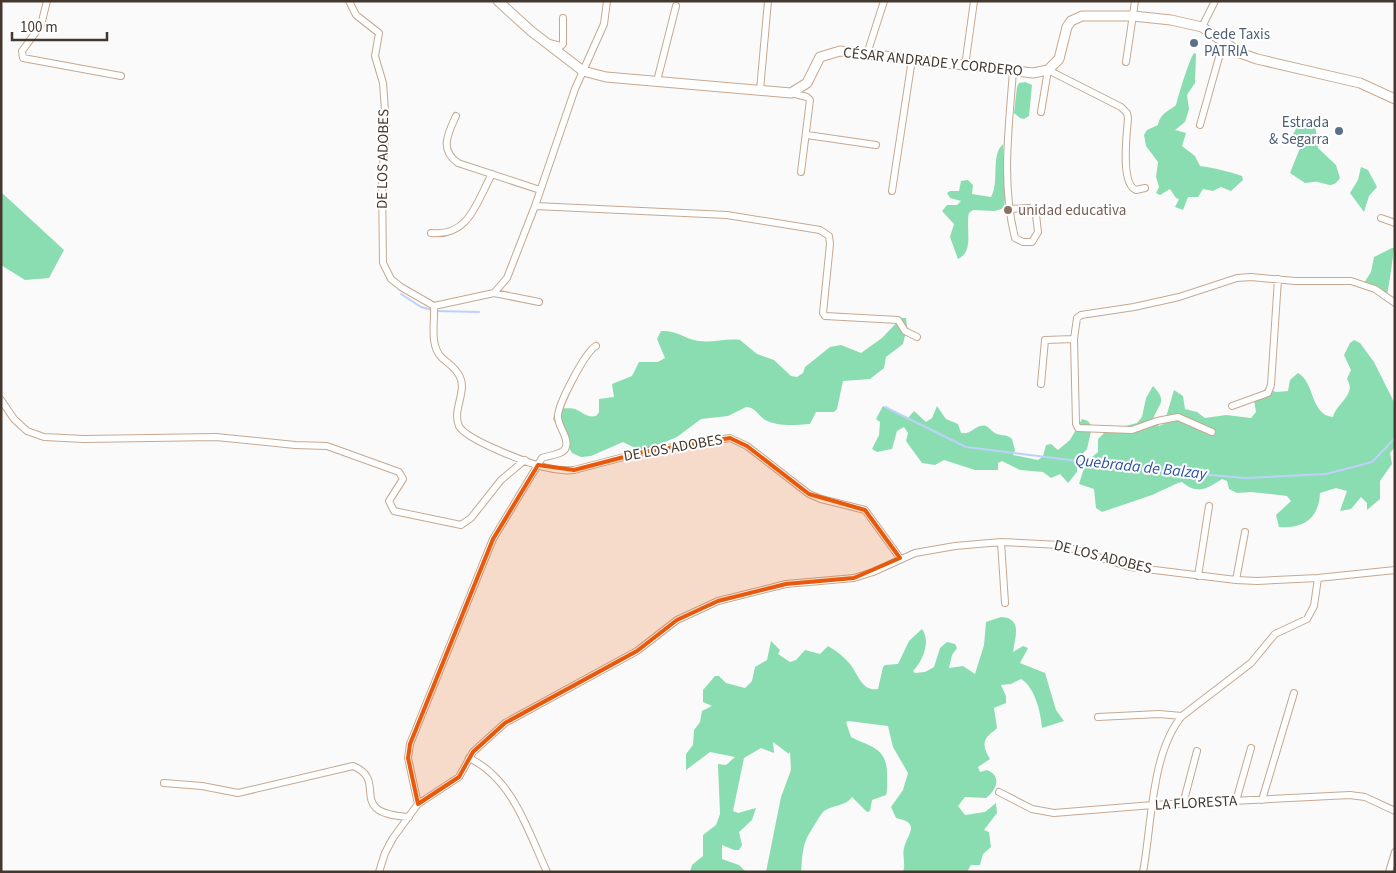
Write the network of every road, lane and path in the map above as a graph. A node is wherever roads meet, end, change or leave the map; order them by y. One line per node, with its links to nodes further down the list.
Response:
1 (47, 1): 23 (street)
2 (349, 1): 47 (street, DE LOS ADOBES)
3 (498, 1): 14 (street)
4 (607, 1): 21 (street)
5 (768, 1): 25 (street)
6 (884, 1): 16 (street)
7 (974, 1): 19 (street)
8 (1135, 1): 11 (street)
9 (1215, 1): 13 (street)
10 (676, 6): 24 (street)
11 (1134, 16): 13 (street); 18 (street); 20 (street)
12 (563, 18): 14 (street)
13 (1202, 28): 15 (street)
14 (545, 42): 21 (street)
15 (1223, 43): 27 (street); 30 (street)
16 (867, 54): 17 (street, CÉSAR ANDRADE Y CORDERO); 26 (street, CÉSAR ANDRADE Y CORDERO)
17 (912, 59): 19 (street, CÉSAR ANDRADE Y CORDERO); 37 (street)
18 (1126, 62)
19 (965, 66): 22 (street, CÉSAR ANDRADE Y CORDERO)
20 (1048, 70): 22 (street, CÉSAR ANDRADE Y CORDERO); 28 (street); 35 (street)
21 (583, 71): 24 (street); 36 (street)
22 (1013, 71): 39 (street)
23 (121, 76)
24 (657, 81): 25 (street)
25 (760, 90): 26 (street)
26 (791, 93): 31 (street)
27 (1395, 98)
28 (1041, 112)
29 (456, 116): 34 (street)
30 (1200, 125)
31 (807, 135): 32 (street); 33 (street)
32 (876, 145)
33 (801, 172)
34 (492, 174): 36 (street); 42 (street)
35 (1145, 188)
36 (540, 190): 38 (street)
37 (892, 191)
38 (535, 206): 44 (street); 48 (street)
39 (1009, 209): 39 (street)
40 (1381, 218): 41 (street)
41 (1395, 223)
42 (431, 233)
43 (1278, 279): 46 (street); 49 (street); 53 (street)
44 (494, 293): 45 (street); 47 (street)
45 (539, 302)
46 (1395, 303)
47 (434, 308): 55 (street, DE LOS ADOBES)
48 (917, 336)
49 (1074, 339): 51 (street); 54 (street)
50 (596, 346): 56 (street)
51 (1041, 384)
52 (1, 400): 55 (street)
53 (1232, 406)
54 (1212, 432)
55 (525, 460): 56 (street, DE LOS ADOBES)
56 (538, 465): 60 (street, DE LOS ADOBES); 76 (street)
57 (1209, 506): 62 (street)
58 (1245, 532): 64 (street)
59 (1001, 542): 60 (street, DE LOS ADOBES); 62 (street, DE LOS ADOBES); 65 (street)
60 (900, 558): 71 (street)
61 (1395, 570): 63 (street, DE LOS ADOBES)
62 (1198, 576): 64 (street, DE LOS ADOBES)
63 (1318, 578): 64 (street, DE LOS ADOBES); 67 (street)
64 (1236, 580)
65 (1005, 603)
66 (1294, 693): 74 (street)
67 (1182, 716): 68 (street); 78 (street)
68 (1098, 717)
69 (1251, 748): 75 (street)
70 (1196, 751): 77 (street)
71 (469, 758): 76 (street); 83 (street)
72 (164, 783): 80 (street)
73 (1000, 792): 78 (street, LA FLORESTA)
74 (1262, 800): 75 (street, LA FLORESTA); 79 (street, LA FLORESTA)
75 (1236, 801): 77 (street, LA FLORESTA)
76 (418, 804): 80 (street)
77 (1183, 804): 78 (street, LA FLORESTA)
78 (1153, 805): 84 (street)
79 (1395, 810)
80 (409, 816): 82 (street)
81 (1395, 852): 85 (street)
82 (379, 872)
83 (547, 872)
84 (1142, 872)
85 (1389, 872)

